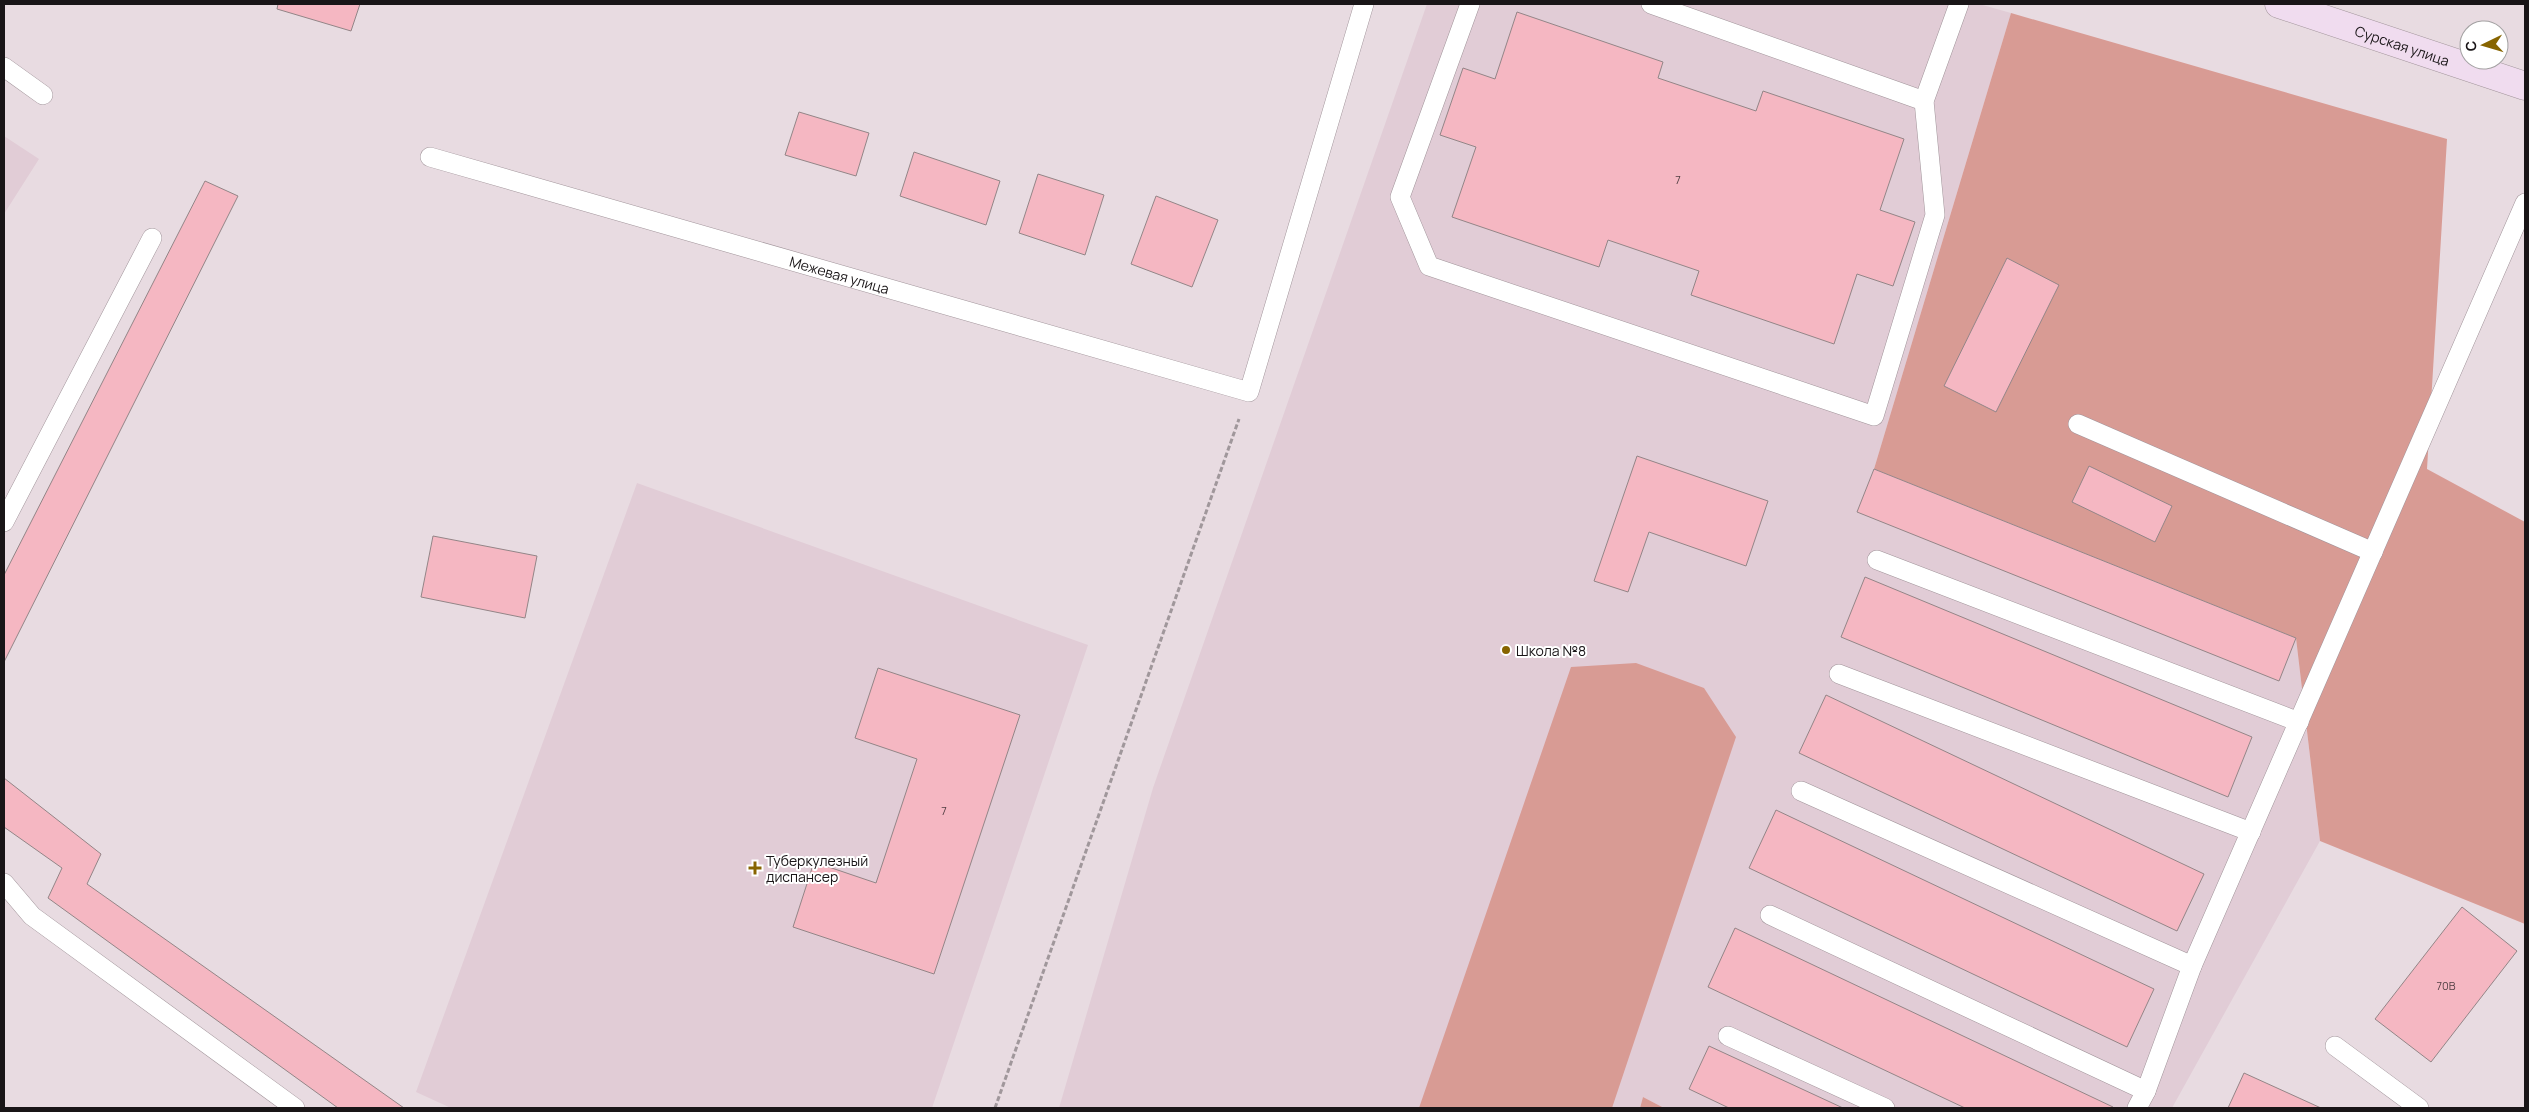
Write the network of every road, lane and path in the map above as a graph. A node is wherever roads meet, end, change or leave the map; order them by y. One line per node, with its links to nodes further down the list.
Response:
1 (1364, 4): 13 (lane)
2 (1470, 4): 9 (lane)
3 (1651, 4): 9 (lane)
4 (1959, 4): 9 (lane)
5 (2279, 4): 7 (street, Сурская улица)
6 (4, 67): 8 (lane)
7 (2525, 86)
8 (43, 95)
9 (1924, 102)
10 (430, 157): 13 (lane, Межевая улица)
11 (2525, 203): 16 (lane)
12 (152, 238): 15 (lane)
13 (1249, 392): 29 (path)
14 (2078, 424): 16 (lane)
15 (4, 522)
16 (2373, 552): 19 (lane)
17 (1878, 560): 19 (lane)
18 (1839, 674): 21 (lane)
19 (2299, 722): 21 (lane)
20 (1801, 791): 24 (lane)
21 (2251, 832): 24 (lane)
22 (4, 883): 28 (lane)
23 (1770, 914): 27 (lane)
24 (2192, 966): 27 (lane)
25 (1728, 1036): 30 (lane)
26 (2335, 1046): 32 (lane)
27 (2146, 1091): 31 (lane)
28 (295, 1108)
29 (995, 1108)
30 (1885, 1108)
31 (2137, 1108)
32 (2419, 1108)

